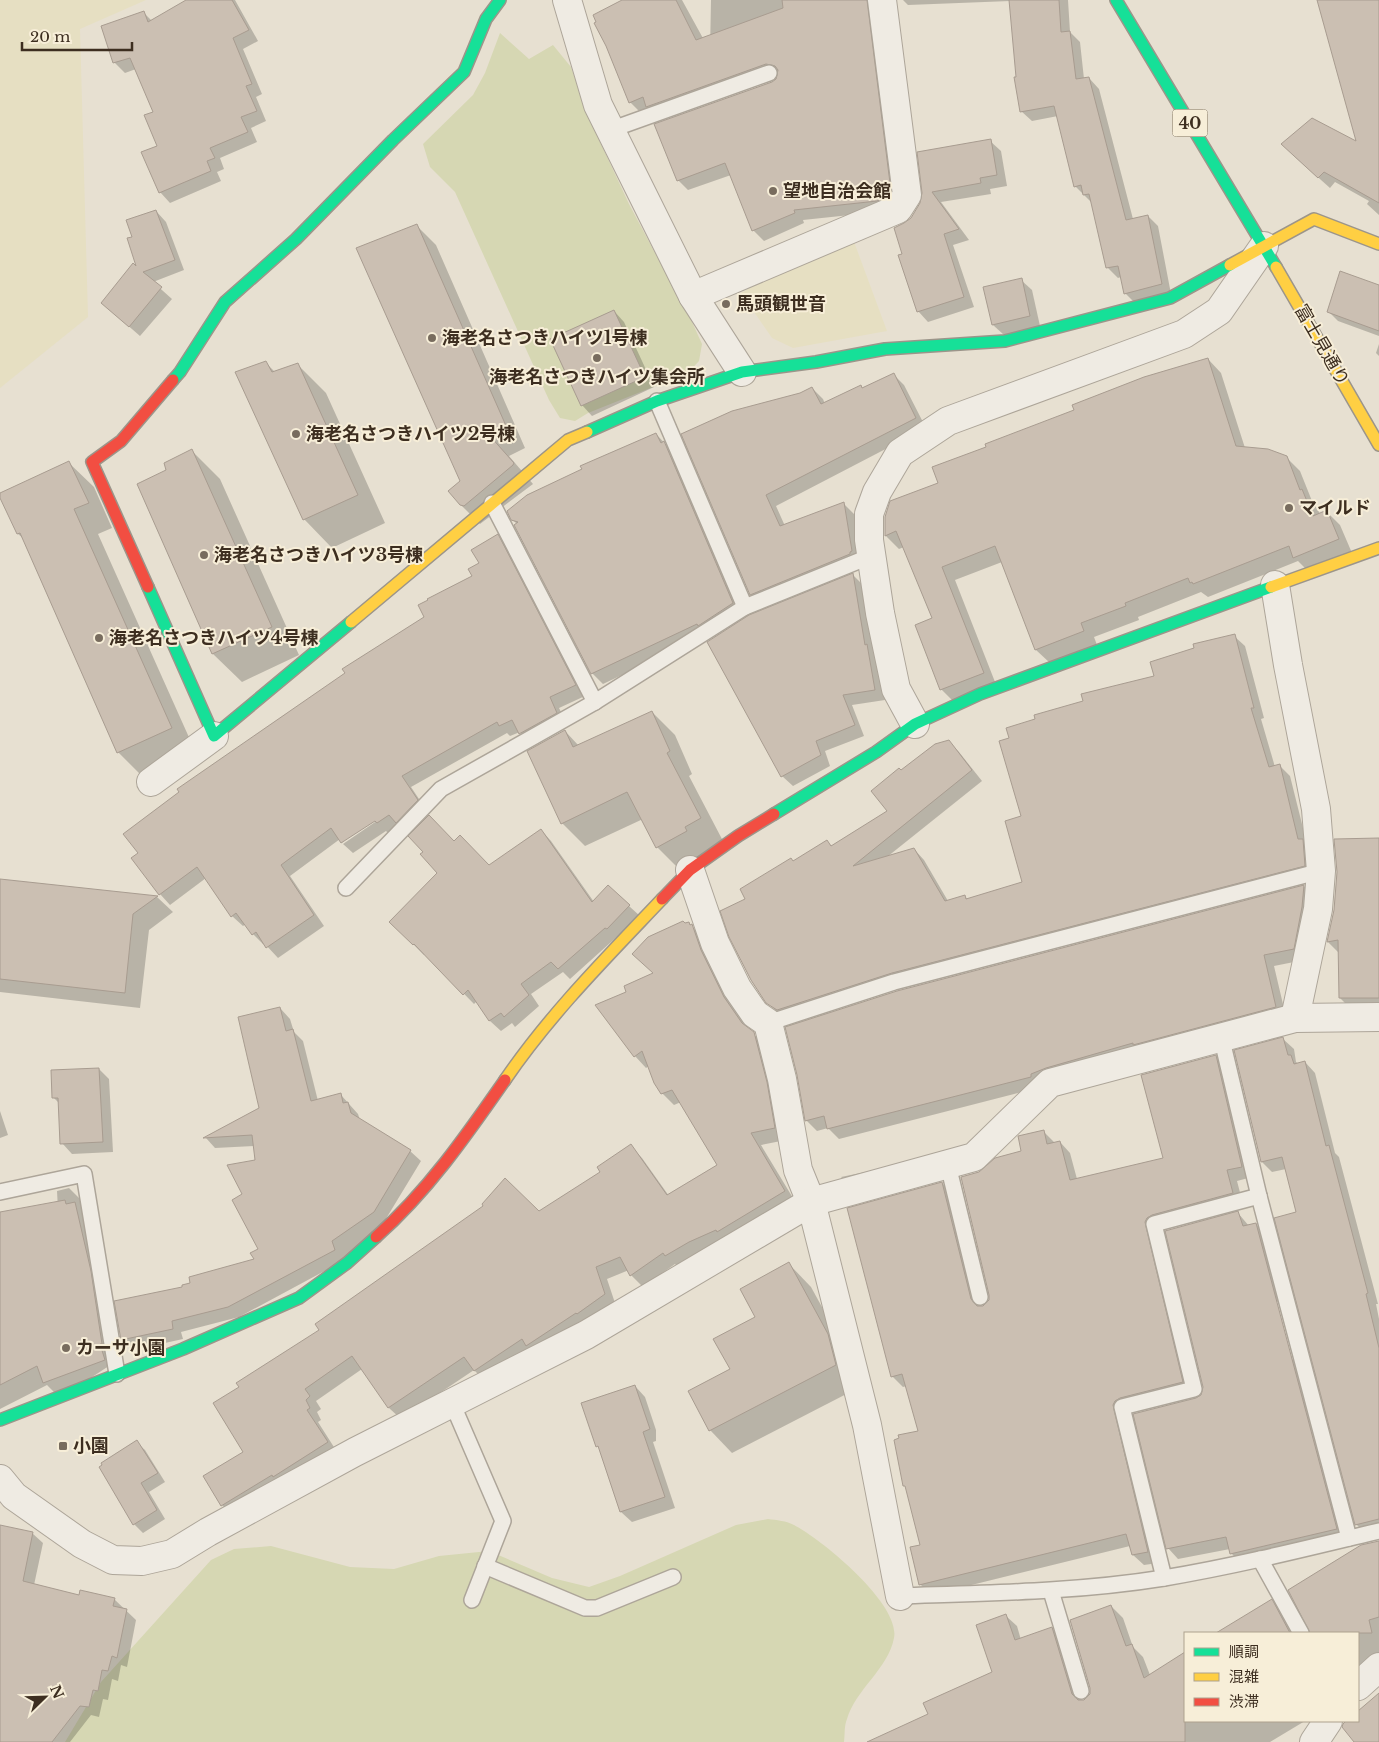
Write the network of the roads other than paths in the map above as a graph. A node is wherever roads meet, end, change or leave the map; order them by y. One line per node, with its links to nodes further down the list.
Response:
1 (500, 0): 20 (street)
2 (567, 0): 6 (street)
3 (882, 0): 9 (street)
4 (1116, 0): 8 (street, 40)
5 (769, 73): 6 (lane)
6 (610, 130): 9 (street)
7 (1379, 244): 8 (street)
8 (1264, 246): 10 (street); 12 (street, 富士見通り / 40); 15 (street)
9 (694, 296): 10 (street)
10 (742, 372): 11 (street)
11 (657, 401): 13 (street); 17 (lane)
12 (1379, 445)
13 (492, 503): 18 (lane); 20 (street)
14 (1379, 548): 16 (street)
15 (871, 556): 17 (lane); 19 (street)
16 (1275, 585): 19 (street); 23 (street)
17 (745, 607): 18 (lane)
18 (595, 702): 24 (lane)
19 (915, 724): 22 (street)
20 (214, 736): 21 (street)
21 (151, 782)
22 (690, 870): 27 (street); 34 (street)
23 (1321, 871): 26 (street); 27 (lane)
24 (346, 888)
25 (1379, 1017): 26 (street)
26 (1295, 1018): 28 (street)
27 (768, 1023): 32 (street)
28 (1221, 1036): 29 (street); 31 (lane)
29 (948, 1165): 32 (street); 33 (lane)
30 (0, 1192): 34 (lane)
31 (1259, 1196): 39 (lane); 43 (lane)
32 (811, 1202): 35 (street); 45 (street)
33 (980, 1297)
34 (117, 1374): 36 (street)
35 (452, 1403): 37 (street); 41 (lane)
36 (0, 1420)
37 (0, 1480)
38 (1379, 1531): 39 (lane)
39 (1349, 1538): 40 (lane)
40 (1260, 1559): 43 (lane); 47 (lane)
41 (485, 1566): 42 (lane); 46 (lane)
42 (673, 1577)
43 (1164, 1578): 44 (lane)
44 (1051, 1591): 45 (lane); 50 (lane)
45 (900, 1596)
46 (472, 1600)
47 (1300, 1632)
48 (1379, 1668): 49 (street)
49 (1359, 1685)
50 (1081, 1691)
51 (1327, 1722): 52 (street)
52 (1314, 1742)

